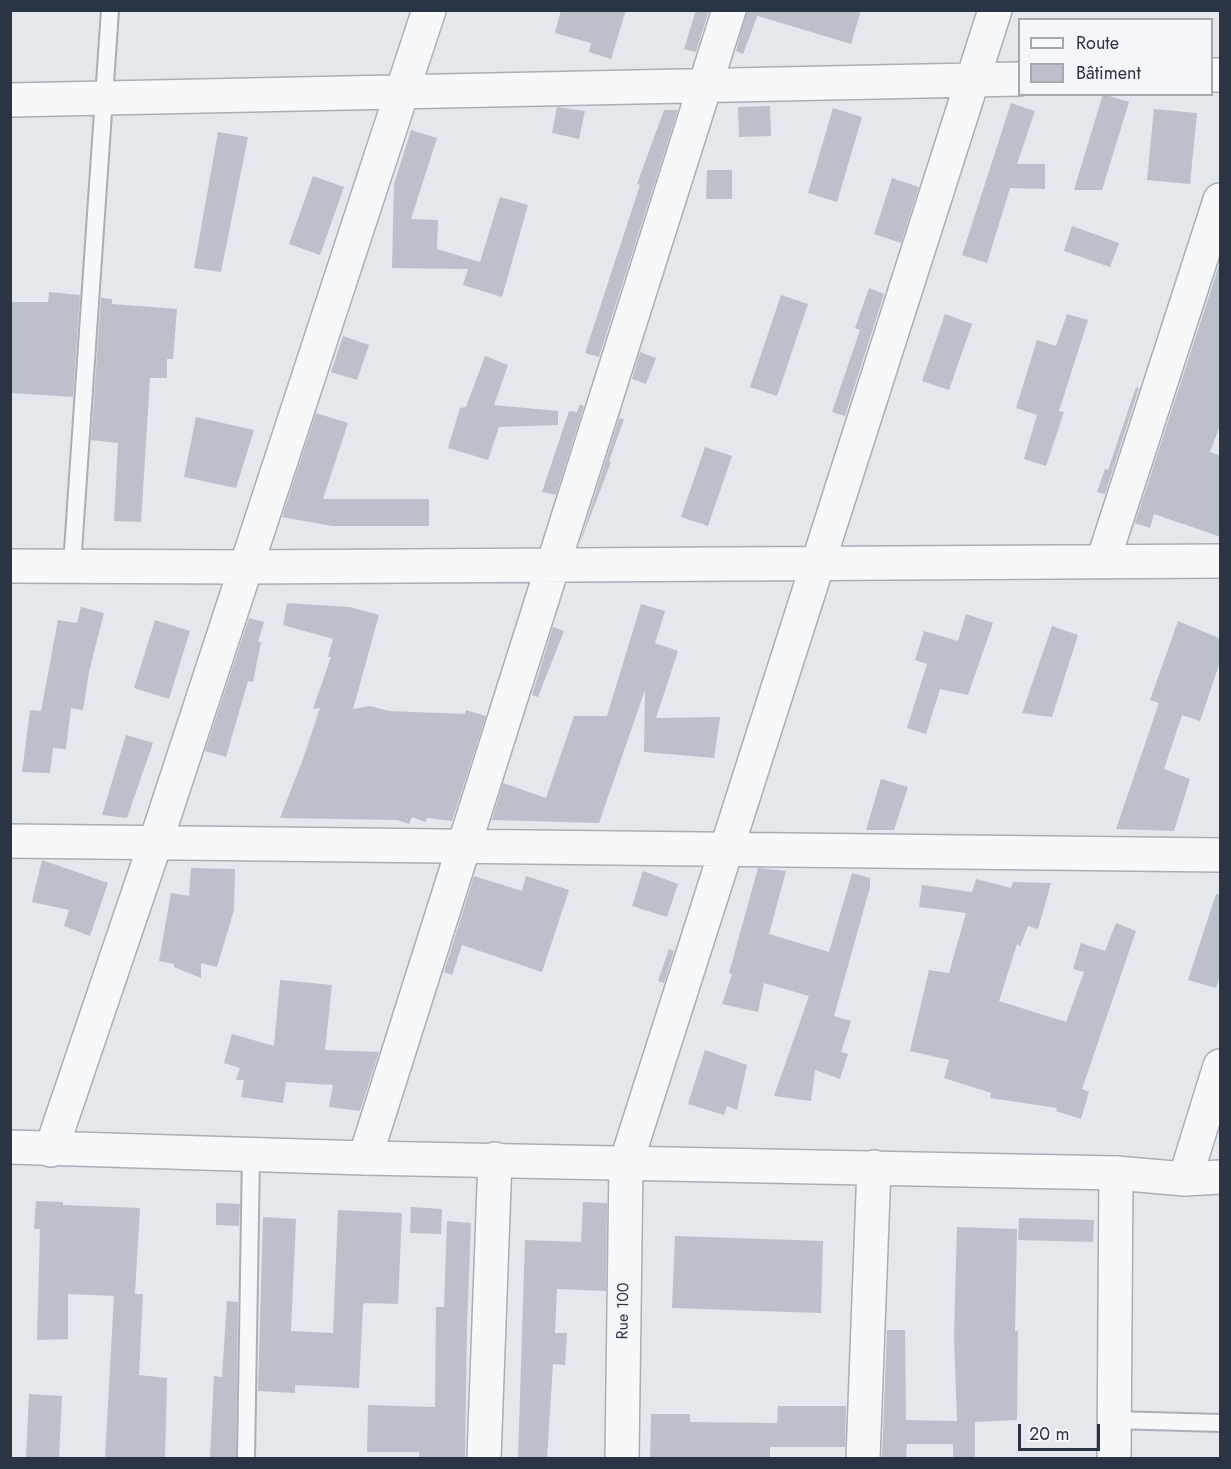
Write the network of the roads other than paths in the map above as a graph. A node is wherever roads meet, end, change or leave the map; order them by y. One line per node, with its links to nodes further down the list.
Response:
1 (110, 10): 9 (lane)
2 (429, 10): 8 (street)
3 (729, 10): 7 (street)
4 (995, 10): 6 (street, Rue 100)
5 (1018, 79): 6 (street)
6 (972, 80): 7 (street); 14 (street, Rue 100)
7 (705, 86): 8 (street); 16 (street)
8 (403, 92): 9 (street); 18 (street)
9 (104, 98): 10 (street); 15 (lane)
10 (10, 100)
11 (1221, 200): 12 (street)
12 (1103, 561): 13 (street); 14 (street)
13 (1221, 561)
14 (818, 563): 16 (street); 22 (street, Rue 100)
15 (72, 565): 17 (street); 18 (street)
16 (553, 565): 18 (street); 21 (street)
17 (10, 566)
18 (245, 567): 20 (street)
19 (10, 841): 20 (street)
20 (155, 844): 21 (street); 26 (street)
21 (464, 846): 22 (street); 28 (street)
22 (727, 848): 23 (street); 30 (street, Rue 100)
23 (1221, 855)
24 (1221, 1066): 34 (street)
25 (10, 1147): 26 (street)
26 (51, 1150): 27 (street)
27 (252, 1153): 28 (street); 37 (lane)
28 (365, 1158): 29 (street)
29 (495, 1159): 30 (street); 38 (street)
30 (626, 1163): 31 (street); 39 (street, Rue 100)
31 (874, 1167): 32 (street); 40 (street)
32 (1116, 1173): 34 (street); 35 (street)
33 (1221, 1177): 34 (street)
34 (1185, 1179)
35 (1114, 1420): 36 (lane); 41 (street)
36 (1221, 1423)
37 (246, 1458)
38 (484, 1458)
39 (622, 1458)
40 (863, 1458)
41 (1114, 1458)

